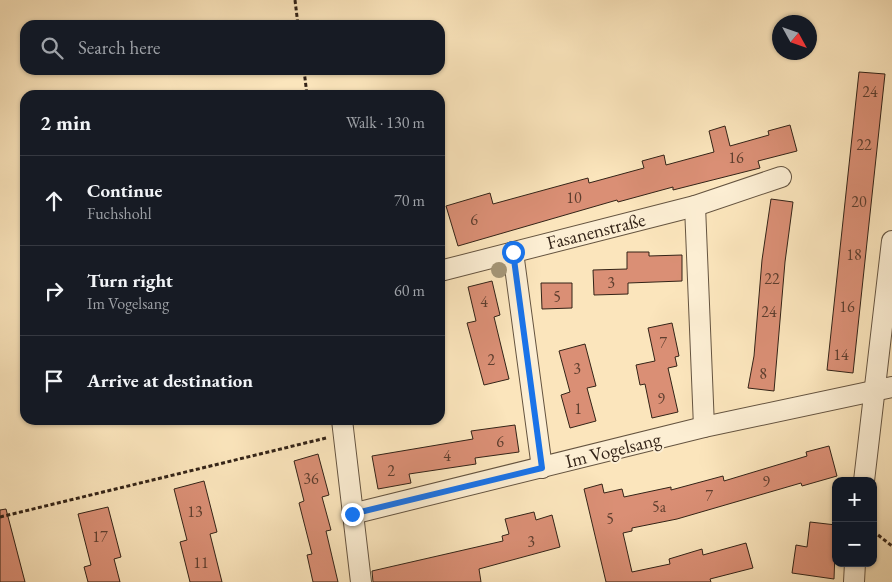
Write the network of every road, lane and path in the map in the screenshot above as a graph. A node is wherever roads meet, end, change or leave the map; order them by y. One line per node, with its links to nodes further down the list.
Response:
1 (295, 0): 2 (path)
2 (297, 20)
3 (305, 75): 4 (path)
4 (306, 90)
5 (782, 177): 6 (street, Fasanenstraße)
6 (695, 206): 8 (street, Fasanenstraße); 11 (street)
7 (892, 241): 10 (street)
8 (513, 252): 9 (street, Fasanenstraße); 13 (street)
9 (445, 270)
10 (883, 388): 11 (street, Im Vogelsang); 14 (street)
11 (704, 427): 13 (street, Im Vogelsang)
12 (343, 428): 15 (street); 16 (path)
13 (542, 468): 15 (street, Im Vogelsang)
14 (865, 477)
15 (352, 514): 20 (street)
16 (0, 517)
17 (877, 534): 18 (path)
18 (892, 546)
19 (855, 567): 21 (street)
20 (361, 582)
21 (854, 582)

